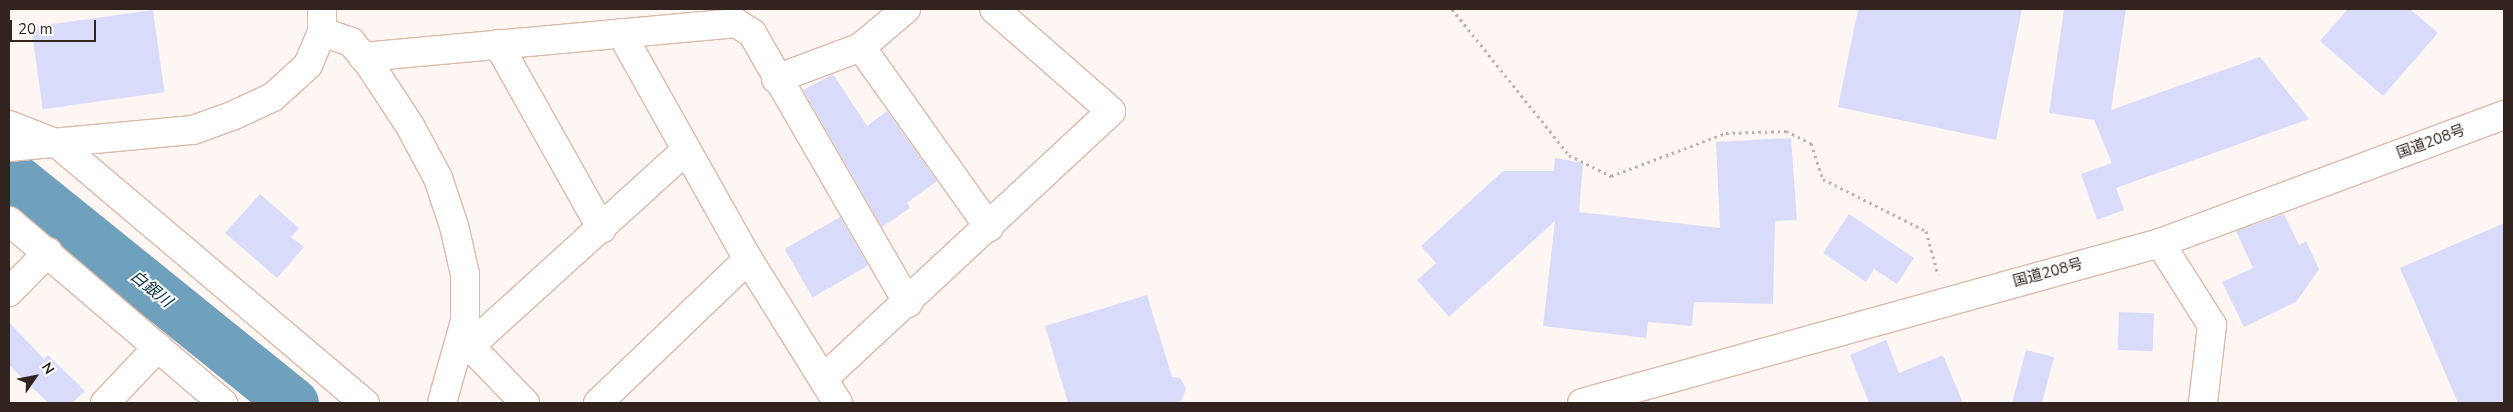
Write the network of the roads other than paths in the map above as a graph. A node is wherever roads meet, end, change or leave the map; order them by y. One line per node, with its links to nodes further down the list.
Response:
1 (906, 9): 6 (main road)
2 (994, 9): 14 (main road)
3 (322, 20): 7 (main road); 11 (main road)
4 (621, 33): 5 (main road); 8 (main road); 12 (main road)
5 (498, 44): 7 (main road); 15 (main road)
6 (861, 47): 8 (main road); 14 (main road)
7 (362, 56): 21 (main road)
8 (776, 79): 20 (main road)
9 (2504, 115): 16 (main road, 国道208号)
10 (9, 125): 11 (main road)
11 (33, 146): 26 (main road)
12 (686, 150): 15 (main road); 18 (main road)
13 (9, 221): 17 (main road)
14 (989, 227): 20 (main road)
15 (602, 229): 21 (main road)
16 (2160, 243): 31 (main road, 国道208号); 32 (main road)
17 (48, 252): 19 (main road); 22 (main road)
18 (748, 259): 23 (main road); 29 (main road)
19 (9, 292)
20 (908, 303): 23 (main road)
21 (465, 342): 27 (main road); 28 (main road)
22 (158, 347): 24 (main road); 25 (main road)
23 (823, 379): 30 (main road)
24 (105, 403)
25 (223, 403)
26 (365, 403)
27 (442, 403)
28 (525, 403)
29 (598, 403)
30 (838, 403)
31 (1582, 403)
32 (2203, 403)

